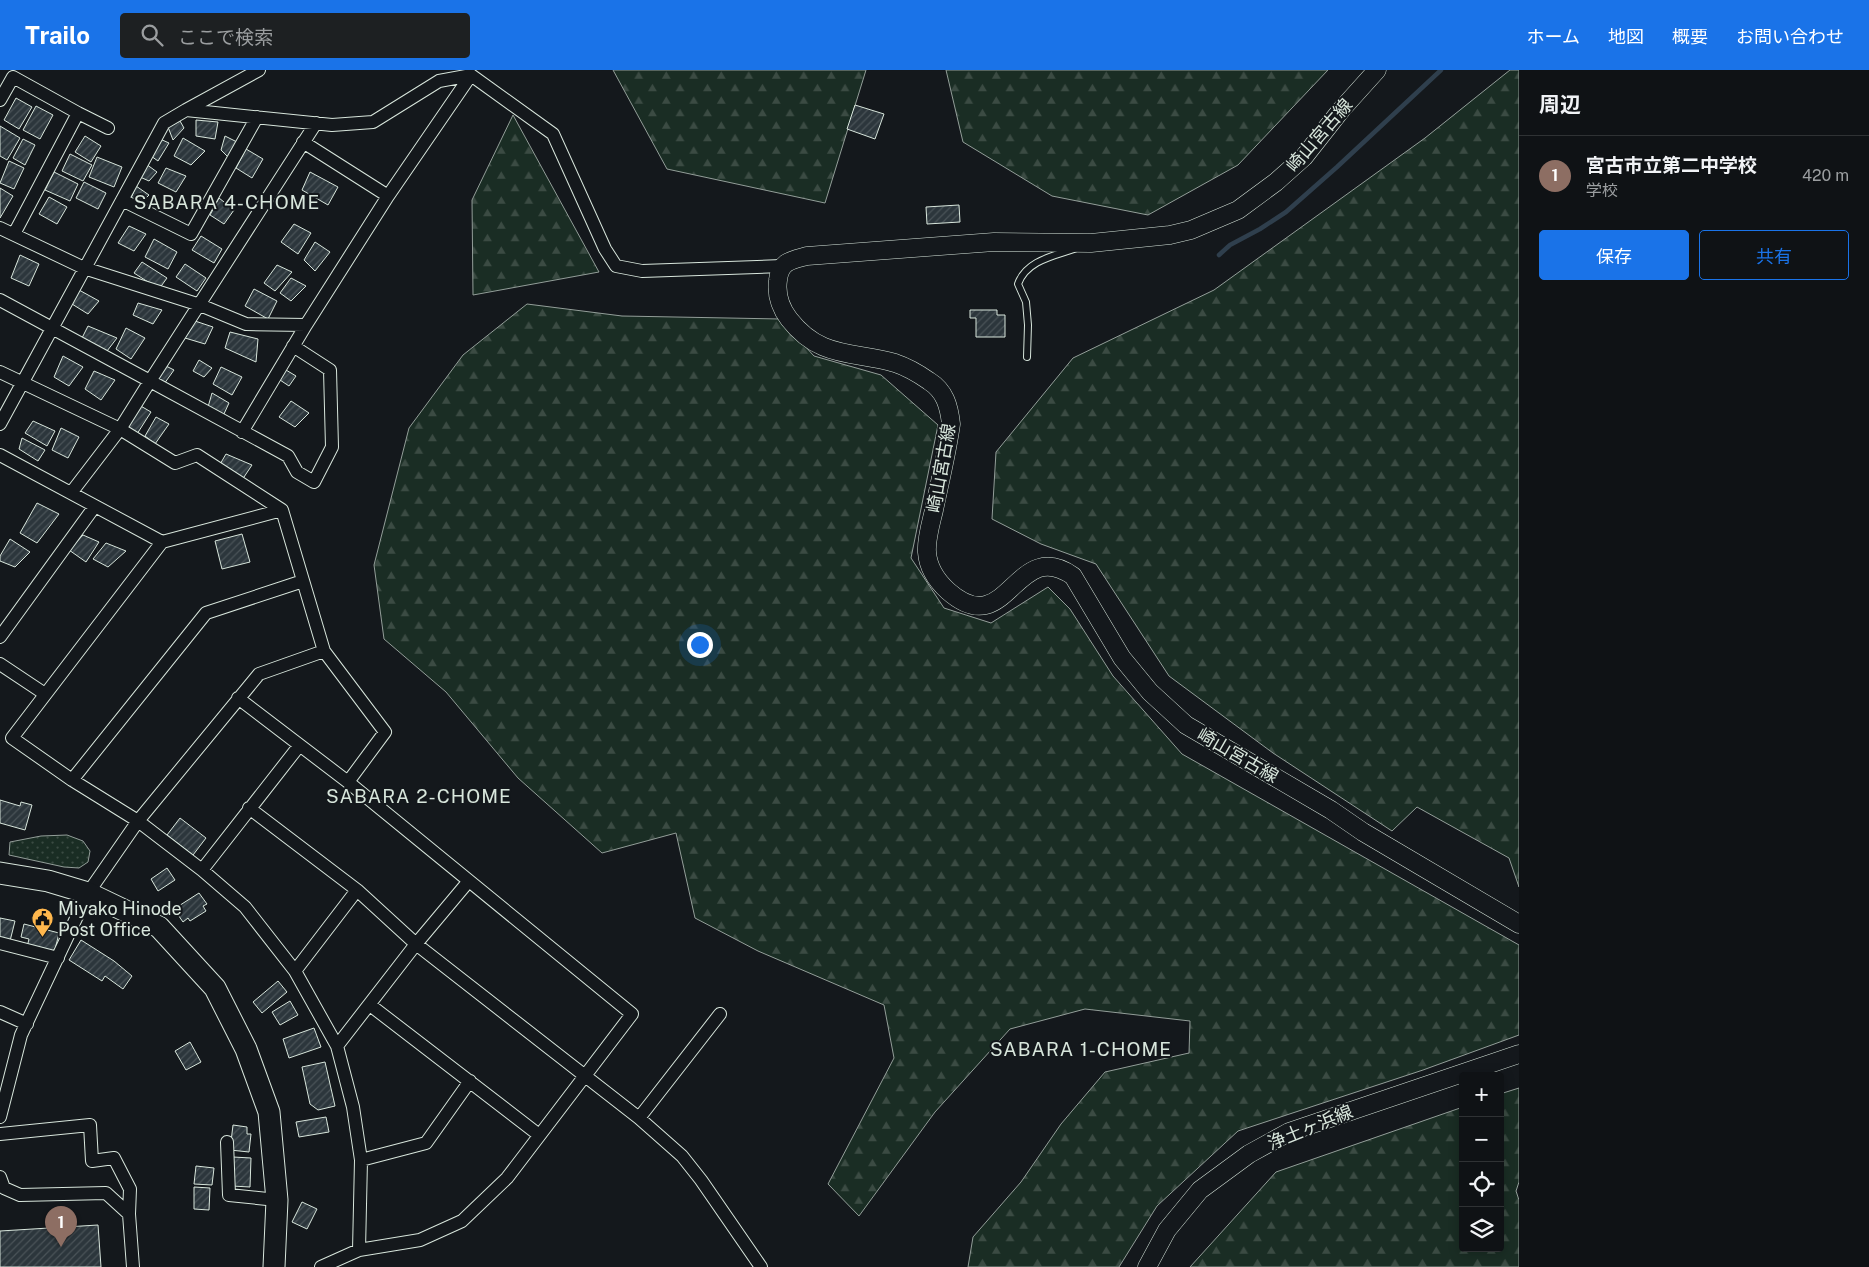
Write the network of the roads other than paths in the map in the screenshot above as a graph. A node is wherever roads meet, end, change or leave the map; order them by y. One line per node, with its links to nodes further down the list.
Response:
1 (259, 70): 5 (street)
2 (1377, 70): 15 (main road, 崎山宮古線)
3 (471, 75): 8 (street); 11 (street); 16 (street)
4 (0, 100): 6 (street)
5 (186, 110): 7 (street); 12 (street)
6 (78, 113): 9 (street); 14 (street)
7 (257, 117): 8 (street); 12 (street)
8 (316, 123): 10 (street)
9 (108, 128)
10 (303, 142): 11 (street); 19 (street)
11 (388, 196): 20 (street)
12 (122, 200): 17 (street)
13 (0, 228): 14 (street)
14 (14, 234): 17 (street)
15 (1091, 243): 16 (main road, 崎山宮古線); 23 (lane)
16 (782, 266): 51 (main road, 崎山宮古線)
17 (84, 268): 19 (street); 21 (street)
18 (0, 300): 21 (street)
19 (200, 306): 20 (street); 25 (street)
20 (306, 325): 22 (street)
21 (51, 328): 25 (street); 26 (street)
22 (293, 346): 29 (street); 29 (street)
23 (1027, 357)
24 (0, 372): 26 (street)
25 (150, 381): 28 (street); 29 (street)
26 (21, 384): 27 (street); 28 (street)
27 (0, 424)
28 (120, 429): 31 (street); 33 (street)
29 (242, 432)
30 (0, 455): 31 (street)
31 (71, 493): 32 (street)
32 (96, 506): 34 (street); 36 (street)
33 (282, 510): 34 (street); 35 (street)
34 (162, 542): 39 (street)
35 (303, 581): 37 (street); 42 (street)
36 (0, 637)
37 (324, 651): 40 (street); 43 (street)
38 (0, 664): 39 (street)
39 (44, 694): 42 (street)
40 (238, 698): 41 (street); 45 (street)
41 (299, 746): 43 (street); 44 (street)
42 (72, 780): 45 (street)
43 (348, 782): 48 (street)
44 (249, 808): 46 (street); 49 (street)
45 (138, 821): 46 (street); 50 (street)
46 (202, 870): 55 (street)
47 (0, 873): 50 (highway)
48 (468, 882): 53 (street); 62 (street)
49 (357, 890): 53 (street); 55 (street)
50 (88, 893): 54 (street); 73 (highway)
51 (1519, 924)
52 (0, 943): 54 (street)
53 (416, 944): 56 (street); 62 (street)
54 (58, 958): 59 (street)
55 (296, 971): 60 (street)
56 (370, 1005): 60 (street); 63 (street)
57 (0, 1012): 59 (street)
58 (720, 1014): 65 (street)
59 (26, 1024): 64 (street)
60 (337, 1046): 69 (street)
61 (1519, 1054): 80 (main road, 浄土ヶ浜線)
62 (584, 1076): 65 (street); 67 (street)
63 (470, 1081): 67 (street); 69 (street)
64 (0, 1117)
65 (638, 1118): 79 (street)
66 (0, 1134): 74 (street)
67 (539, 1135): 75 (street)
68 (227, 1142): 73 (street)
69 (361, 1160): 75 (street)
70 (0, 1177): 71 (street)
71 (20, 1194): 72 (street); 74 (street)
72 (0, 1196)
73 (277, 1200): 77 (highway)
74 (129, 1214): 76 (street)
75 (359, 1250): 78 (street)
76 (133, 1267)
77 (274, 1267)
78 (322, 1267)
79 (761, 1267)
80 (1147, 1267)

